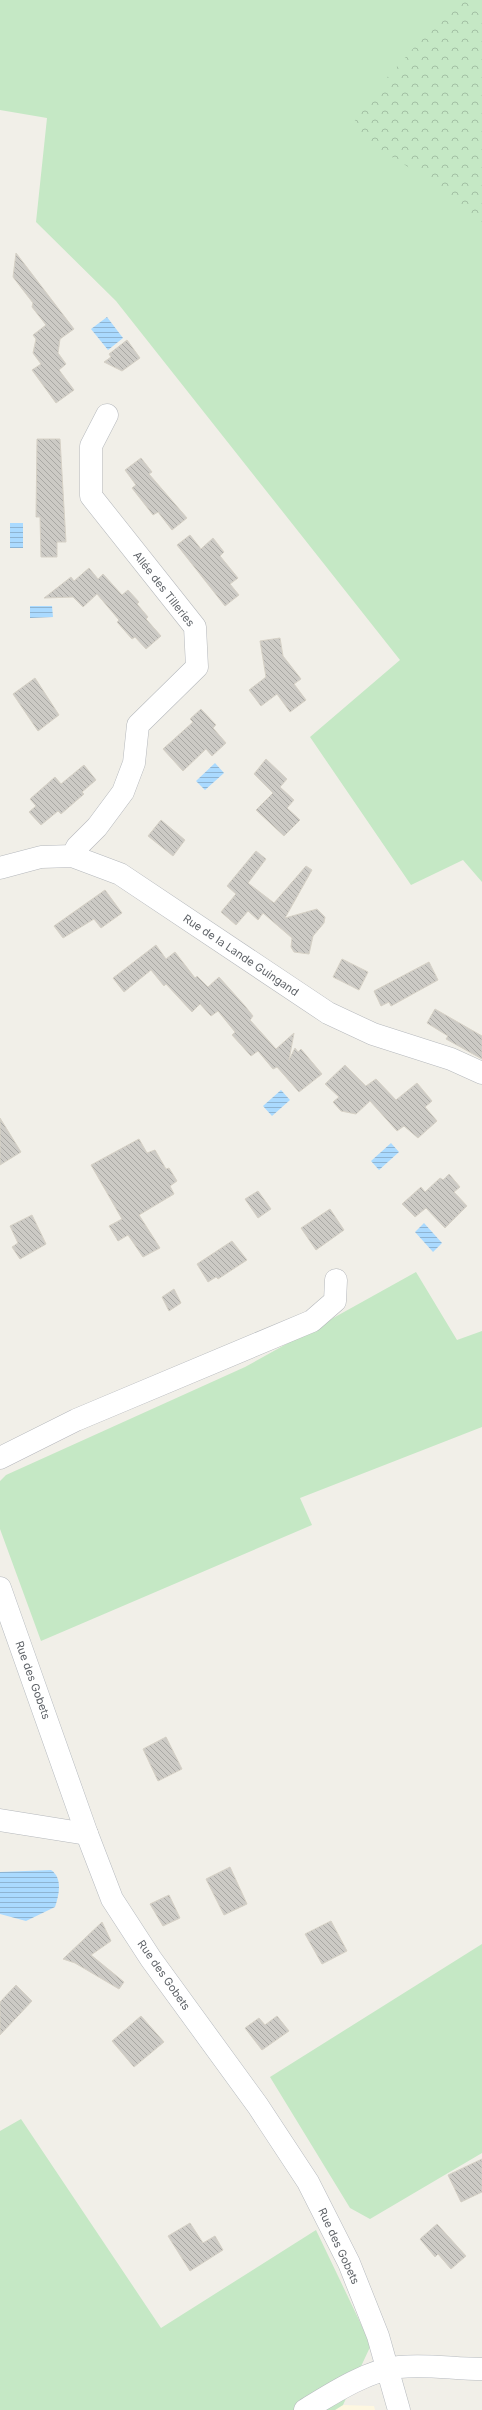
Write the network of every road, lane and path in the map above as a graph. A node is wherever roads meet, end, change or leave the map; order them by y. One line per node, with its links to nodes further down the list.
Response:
1 (107, 415): 2 (street, Allée des Tilleries)
2 (72, 856): 3 (street, Rue de la Lande Guingand); 4 (street, Rue de la Lande Guingand)
3 (0, 868)
4 (482, 1073)
5 (336, 1280): 6 (street)
6 (0, 1458)
7 (0, 1588): 9 (street, Rue des Gobets)
8 (0, 1820): 9 (street)
9 (87, 1834): 11 (street, Rue des Gobets)
10 (482, 2369): 11 (street)
11 (388, 2370): 12 (street); 13 (street, Rue des Gobets)
12 (305, 2410)
13 (399, 2410)

